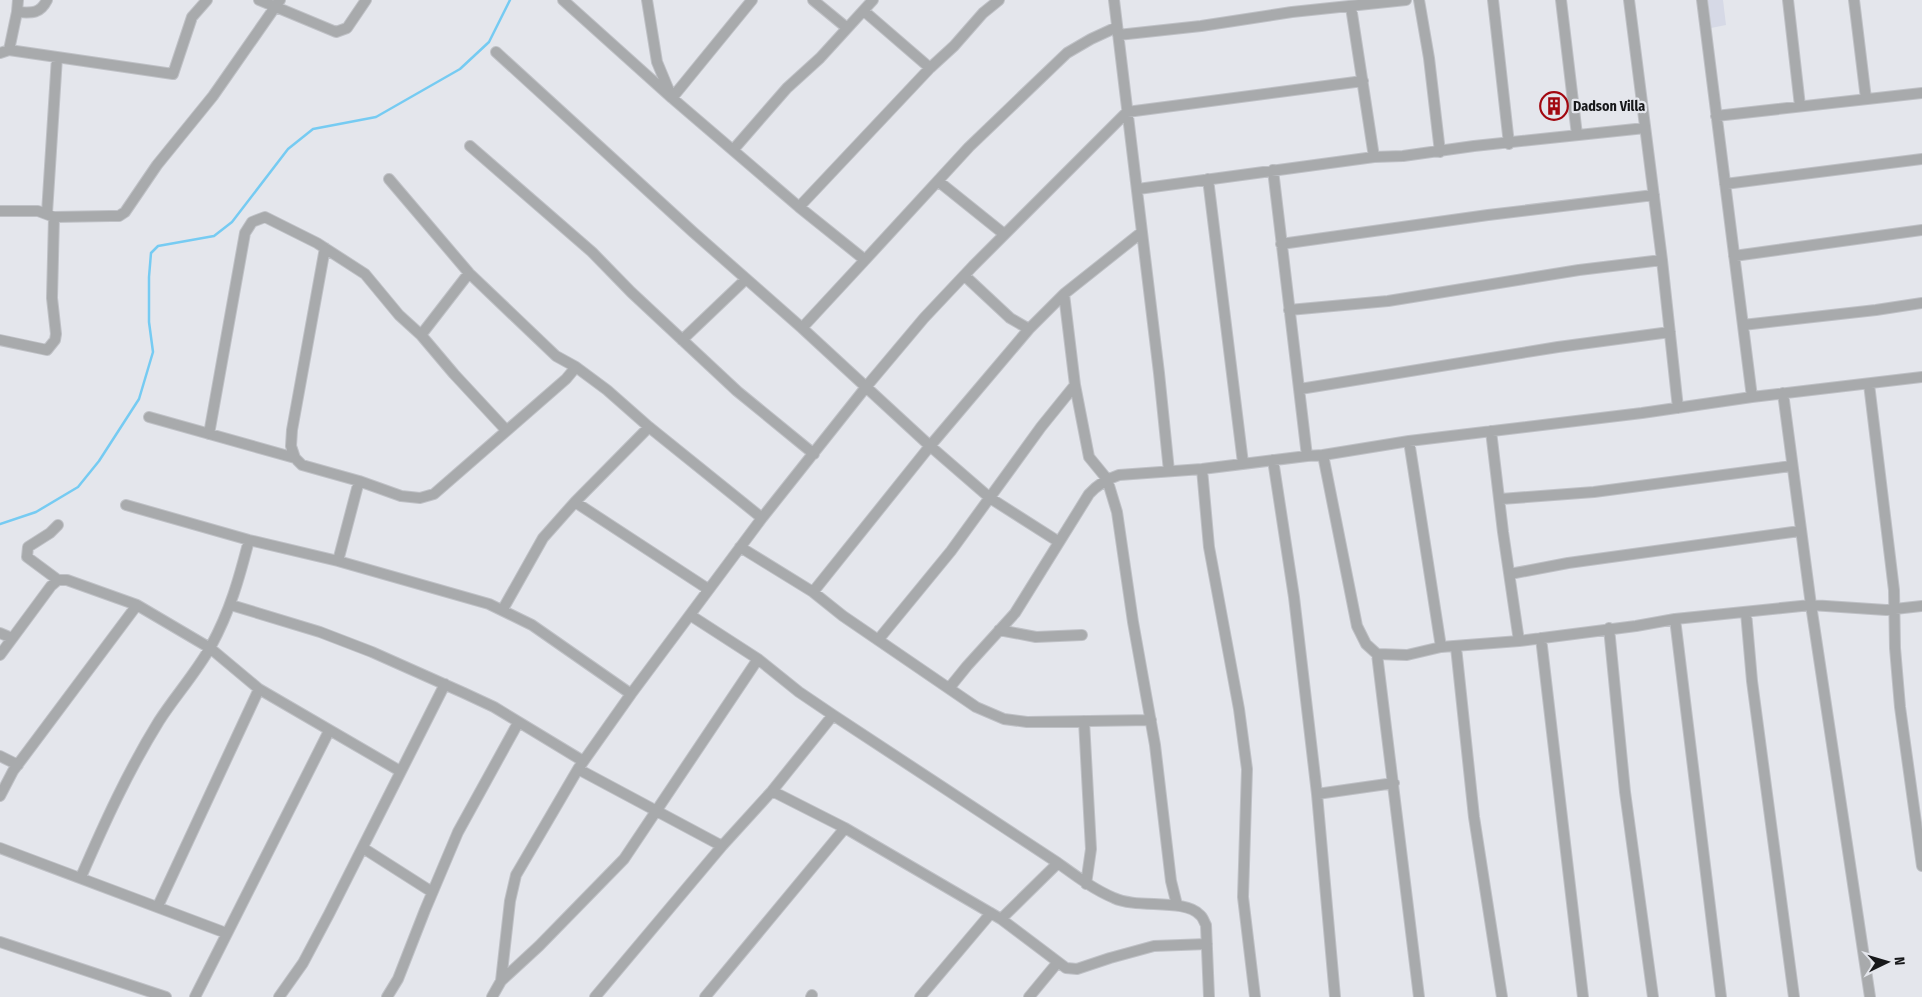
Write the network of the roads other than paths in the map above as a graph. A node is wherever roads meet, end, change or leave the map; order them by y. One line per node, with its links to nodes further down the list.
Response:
1 (18, 0): 24 (street)
2 (47, 0): 24 (street)
3 (207, 0): 29 (street)
4 (259, 0): 21 (street)
5 (366, 0): 21 (street)
6 (563, 0): 33 (street)
7 (752, 0): 33 (street)
8 (813, 0): 25 (street)
9 (873, 0): 23 (street)
10 (999, 0): 30 (street)
11 (1114, 0): 26 (street)
12 (1406, 0): 22 (street)
13 (1419, 0): 43 (street)
14 (1493, 0): 40 (street)
15 (1561, 0): 39 (street)
16 (1629, 0): 38 (street)
17 (1702, 0): 37 (street)
18 (1788, 0): 35 (street)
19 (1854, 0): 34 (street)
20 (648, 1): 33 (street)
21 (279, 3): 55 (street)
22 (1351, 7): 26 (street); 31 (street)
23 (864, 11): 25 (street); 30 (street)
24 (17, 12): 27 (street)
25 (847, 28): 42 (street)
26 (1118, 31): 36 (street); 49 (street)
27 (4, 52): 29 (street)
28 (496, 52): 66 (street)
29 (58, 57): 55 (street)
30 (930, 68): 53 (street)
31 (1363, 81): 36 (street); 44 (street)
32 (1922, 93): 34 (street)
33 (672, 98): 42 (street)
34 (1866, 99): 35 (street)
35 (1800, 106): 37 (street)
36 (1127, 112): 51 (street); 58 (street)
37 (1716, 116): 50 (street)
38 (1645, 128): 39 (street); 52 (street)
39 (1577, 135): 40 (street)
40 (1509, 144): 43 (street)
41 (470, 146): 76 (street)
42 (733, 150): 53 (street)
43 (1440, 152): 44 (street)
44 (1374, 157): 46 (street)
45 (1922, 159): 50 (street)
46 (1273, 170): 48 (street); 59 (street)
47 (389, 179): 64 (street)
48 (1208, 179): 51 (street); 98 (street)
49 (938, 181): 58 (street); 62 (street)
50 (1725, 184): 61 (street)
51 (1138, 189): 57 (street)
52 (1654, 195): 59 (street); 63 (street)
53 (799, 207): 62 (street)
54 (0, 211): 55 (street)
55 (50, 215): 75 (street)
56 (1922, 230): 61 (street)
57 (1142, 232): 67 (street); 101 (street)
58 (1004, 234): 65 (street)
59 (1281, 244): 69 (street)
60 (325, 248): 74 (street); 90 (street); 96 (street)
61 (1734, 256): 70 (street)
62 (865, 260): 71 (street)
63 (1662, 260): 69 (street); 73 (street)
64 (469, 273): 74 (street); 77 (street)
65 (965, 276): 72 (street); 81 (street)
66 (746, 279): 71 (street); 76 (street)
67 (1064, 294): 72 (street); 80 (street)
68 (1922, 303): 70 (street)
69 (1289, 310): 82 (street)
70 (1743, 325): 84 (street)
71 (802, 328): 81 (street)
72 (1029, 329): 92 (street)
73 (1670, 332): 82 (street); 85 (street)
74 (421, 335): 88 (street)
75 (0, 340)
76 (682, 340): 93 (street)
77 (576, 367): 87 (street); 88 (street)
78 (1922, 376): 79 (street)
79 (1868, 384): 83 (street); 124 (street)
80 (1075, 385): 102 (street); 104 (street)
81 (866, 387): 92 (street); 93 (street)
82 (1300, 388): 94 (street)
83 (1783, 393): 84 (street); 99 (street)
84 (1752, 397): 85 (street)
85 (1678, 408): 89 (street)
86 (149, 417): 90 (street)
87 (649, 427): 106 (street); 108 (street)
88 (506, 430): 103 (street)
89 (1491, 431): 91 (street); 105 (street)
90 (209, 434): 96 (street)
91 (1409, 441): 95 (street); 137 (street)
92 (930, 446): 104 (street); 118 (street)
93 (814, 454): 108 (street)
94 (1307, 456): 95 (street); 97 (street)
95 (1323, 456): 139 (street)
96 (295, 458): 103 (street)
97 (1273, 460): 98 (street); 157 (street)
98 (1242, 463): 100 (street)
99 (1792, 466): 105 (street); 110 (street)
100 (1202, 469): 101 (street); 188 (street)
101 (1169, 471): 102 (street)
102 (1107, 479): 112 (street); 147 (street)
103 (359, 481): 114 (street)
104 (990, 498): 112 (street); 134 (street)
105 (1500, 499): 115 (street)
106 (575, 502): 117 (street); 123 (street)
107 (126, 505): 111 (street)
108 (762, 518): 113 (street)
109 (58, 524): 116 (street)
110 (1800, 531): 115 (street); 121 (street)
111 (250, 540): 114 (street); 120 (street)
112 (1059, 542): 129 (street)
113 (740, 547): 117 (street); 118 (street)
114 (338, 561): 123 (street)
115 (1510, 574): 135 (street)
116 (58, 580): 119 (street); 132 (street)
117 (708, 589): 126 (street)
118 (813, 592): 134 (street)
119 (137, 605): 138 (street); 152 (street)
120 (231, 605): 138 (street); 142 (street)
121 (1811, 605): 124 (street); 125 (street); 196 (street)
122 (1922, 606): 124 (street)
123 (503, 609): 145 (street)
124 (1894, 609): 165 (street)
125 (1746, 612): 127 (street); 195 (street)
126 (690, 615): 141 (street); 145 (street)
127 (1675, 619): 128 (street); 194 (street)
128 (1609, 628): 133 (street); 193 (street)
129 (999, 630): 131 (street); 143 (street)
130 (0, 633): 132 (street)
131 (1082, 635)
132 (12, 638): 140 (street)
133 (1541, 638): 135 (street); 192 (street)
134 (878, 640): 143 (street)
135 (1519, 640): 136 (street)
136 (1456, 646): 137 (street); 191 (street)
137 (1442, 647): 139 (street)
138 (210, 648): 144 (street); 166 (street)
139 (1377, 654): 155 (street)
140 (0, 655)
141 (758, 659): 146 (street); 159 (street)
142 (445, 684): 149 (street); 154 (street)
143 (950, 687): 148 (street)
144 (259, 689): 150 (street); 170 (street)
145 (631, 694): 153 (street)
146 (833, 715): 156 (street); 164 (street)
147 (1151, 720): 148 (street); 169 (street)
148 (1084, 721): 167 (street)
149 (518, 723): 153 (street); 168 (street)
150 (329, 731): 154 (street); 173 (street)
151 (0, 756): 152 (street)
152 (18, 765): 158 (street)
153 (580, 765): 159 (street); 177 (street)
154 (400, 771): 163 (street)
155 (1394, 783): 157 (street); 190 (street)
156 (772, 791): 160 (street); 161 (street)
157 (1316, 794): 189 (street)
158 (0, 796)
159 (657, 811): 161 (street); 177 (street)
160 (845, 828): 171 (street); 184 (street)
161 (722, 846): 183 (street)
162 (0, 848): 166 (street)
163 (363, 848): 168 (street); 178 (street)
164 (1058, 863): 167 (street); 172 (street)
165 (1922, 866)
166 (82, 877): 170 (street)
167 (1086, 884): 169 (street)
168 (432, 892): 181 (street)
169 (1176, 905): 175 (street)
170 (158, 906): 173 (street)
171 (991, 914): 172 (street); 185 (street)
172 (1001, 919): 176 (street)
173 (226, 933): 180 (street)
174 (0, 942): 179 (street)
175 (1207, 944): 176 (street); 187 (street)
176 (1058, 962): 186 (street)
177 (500, 981): 182 (street)
178 (283, 995)
179 (166, 997)
180 (195, 997)
181 (387, 997)
182 (492, 997)
183 (595, 997)
184 (705, 997)
185 (920, 997)
186 (1029, 997)
187 (1209, 997)
188 (1255, 997)
189 (1335, 997)
190 (1419, 997)
191 (1502, 997)
192 (1583, 997)
193 (1653, 997)
194 (1721, 997)
195 (1794, 997)
196 (1870, 997)

